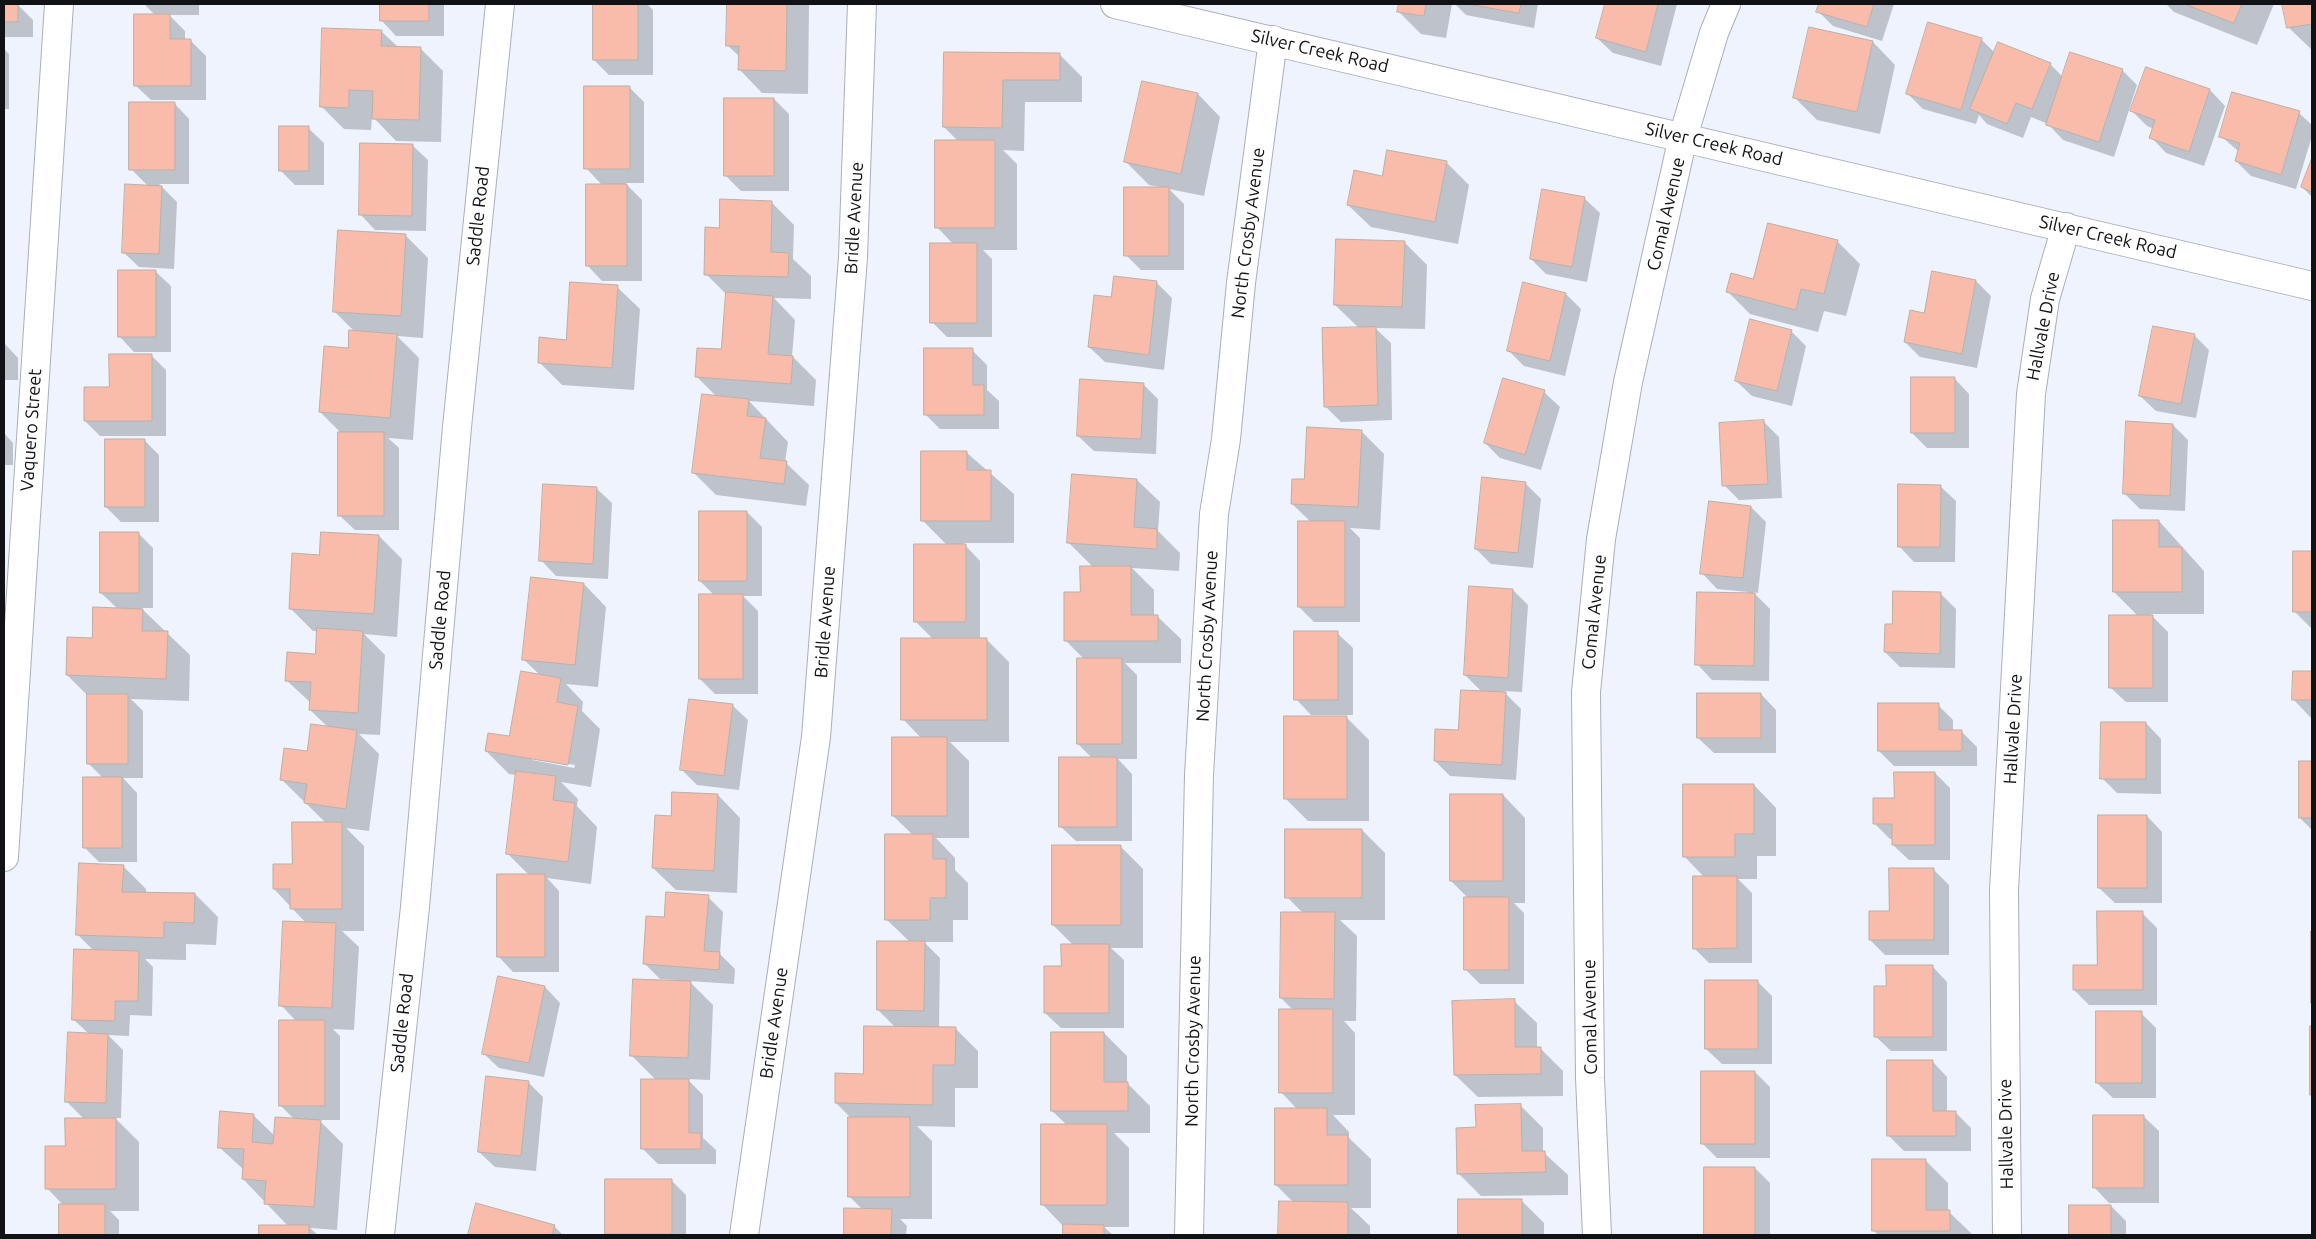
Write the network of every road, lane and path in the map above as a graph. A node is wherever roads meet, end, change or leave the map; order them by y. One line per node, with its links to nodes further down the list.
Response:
1 (59, 4): 10 (street, Vaquero Street)
2 (500, 4): 11 (street, Saddle Road)
3 (862, 4): 12 (street, Bridle Avenue)
4 (1115, 4): 6 (street, Silver Creek Road)
5 (1726, 4): 7 (street, Comal Avenue)
6 (1273, 40): 7 (street, Silver Creek Road); 13 (street, North Crosby Avenue)
7 (1683, 137): 8 (street, Silver Creek Road); 14 (street, Comal Avenue)
8 (2066, 227): 9 (street, Silver Creek Road); 15 (street, Hallvale Drive)
9 (2312, 286)
10 (4, 842)
11 (380, 1235)
12 (744, 1235)
13 (1189, 1235)
14 (1597, 1235)
15 (2007, 1235)

